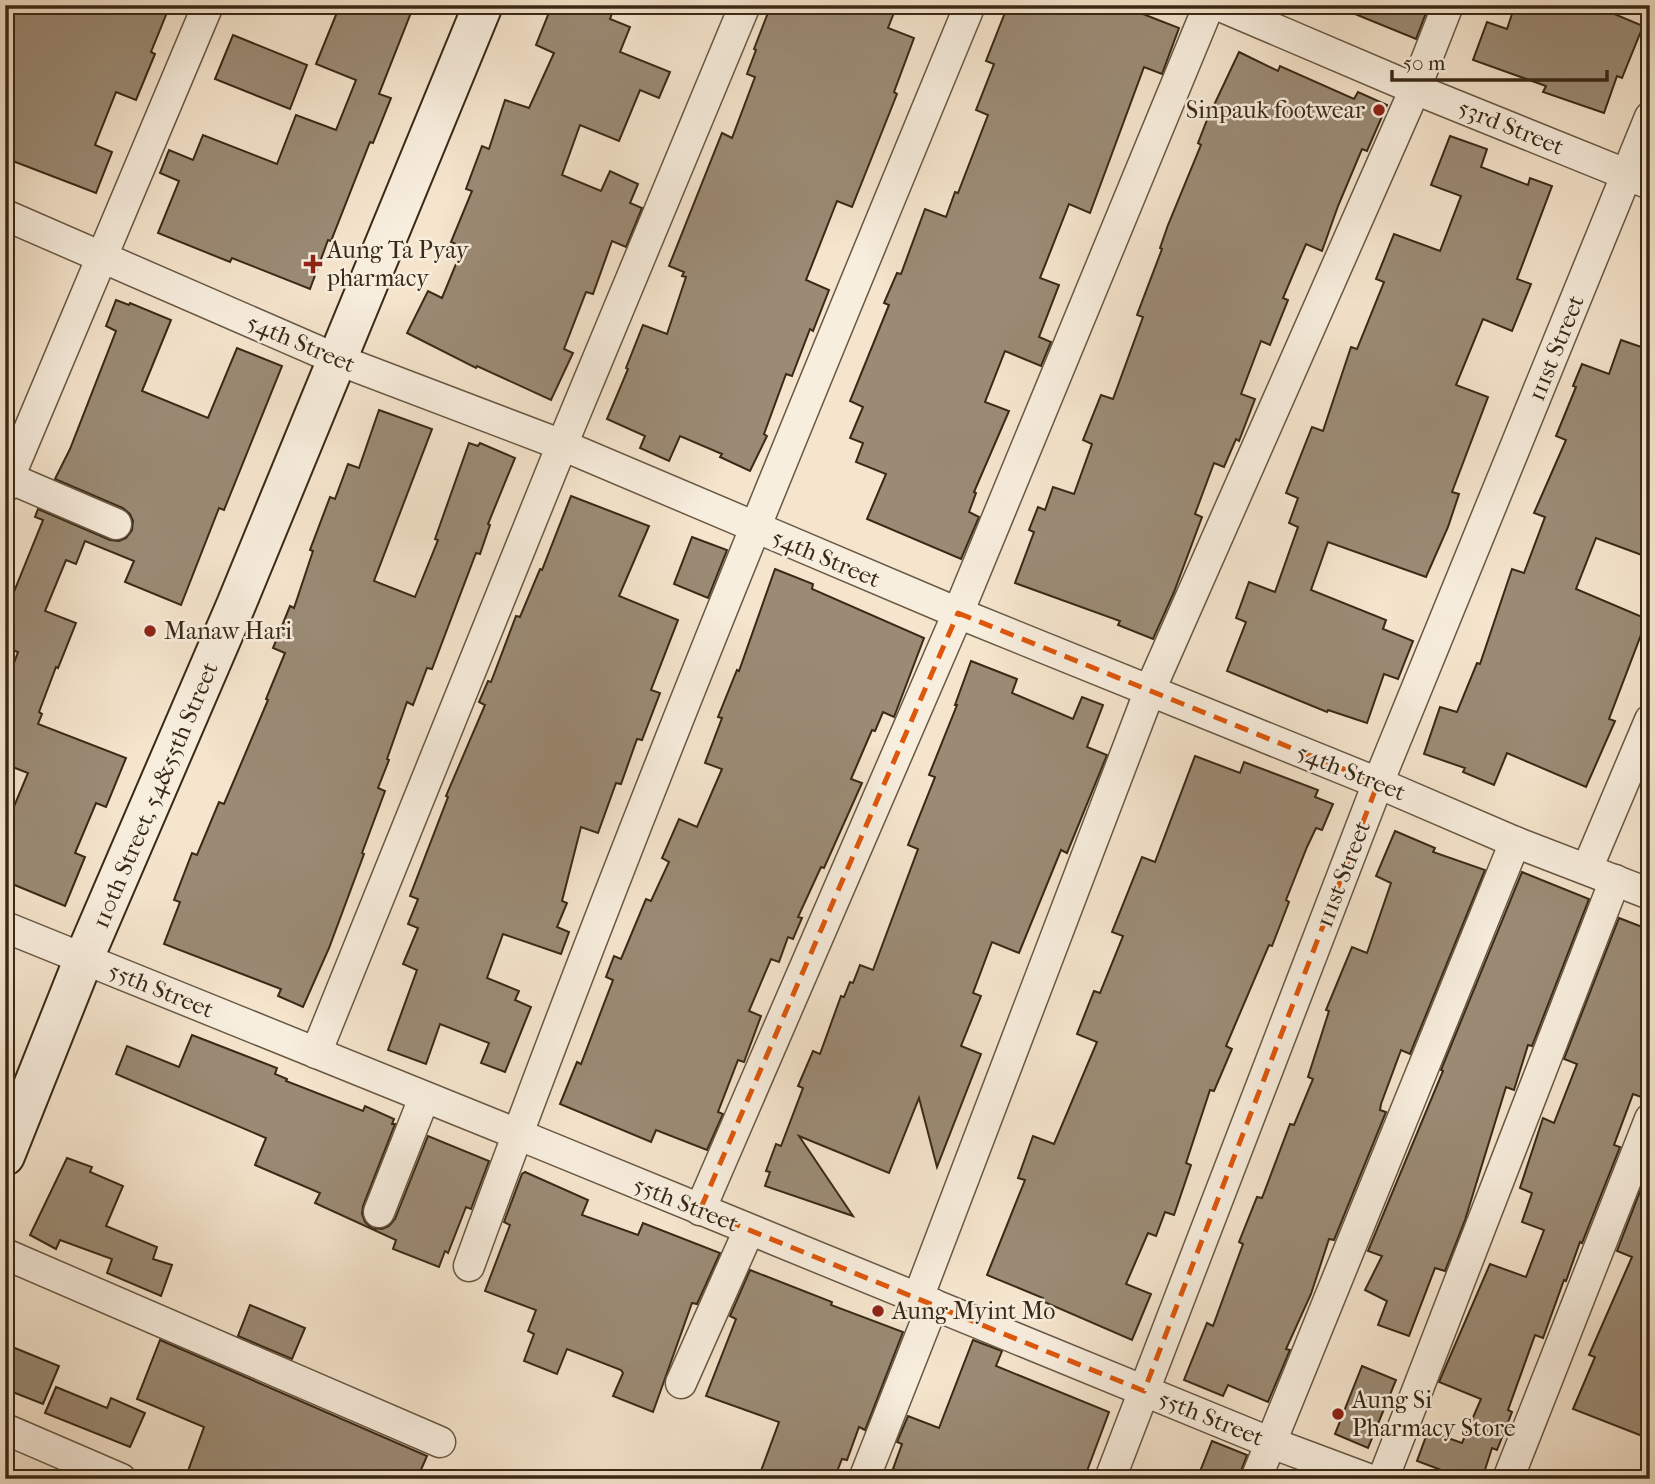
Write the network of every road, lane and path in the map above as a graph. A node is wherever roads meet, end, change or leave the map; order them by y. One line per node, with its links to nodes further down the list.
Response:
1 (208, 5): 12 (street)
2 (483, 5): 13 (main road, 110th Street, 54&55th Street)
3 (745, 5): 14 (street)
4 (970, 5): 17 (street)
5 (1209, 5): 18 (street)
6 (1218, 5): 8 (street, 53rd Street)
7 (1448, 5): 8 (street)
8 (1415, 89): 10 (street, 53rd Street); 19 (street)
9 (1650, 117): 10 (street, 111st Street)
10 (1638, 179): 21 (street, 111st Street)
11 (5, 215): 12 (street, 54th Street)
12 (103, 257): 13 (street, 54th Street); 15 (street)
13 (336, 359): 14 (street, 54th Street); 27 (main road, 110th Street, 54&55th Street)
14 (562, 445): 17 (street, 54th Street); 28 (street)
15 (7, 483): 16 (street)
16 (116, 524)
17 (754, 527): 18 (street, 54th Street); 31 (street)
18 (958, 613): 19 (street, 54th Street); 33 (street)
19 (1150, 690): 21 (street, 54th Street); 38 (street)
20 (1650, 720): 23 (street)
21 (1378, 783): 22 (street, 54th Street); 40 (street, 111st Street)
22 (1515, 842): 23 (street, 54th Street); 43 (street)
23 (1587, 869): 24 (street, 54th Street)
24 (1615, 880): 25 (street, 54th Street); 49 (street)
25 (1650, 894)
26 (5, 927): 27 (street, 55th Street)
27 (84, 958): 28 (street, 55th Street); 32 (main road, 110th Street, 54&55th Street)
28 (316, 1053): 29 (street, 55th Street)
29 (424, 1098): 31 (street, 55th Street); 34 (street)
30 (1650, 1119): 50 (street)
31 (517, 1134): 33 (street, 55th Street); 37 (street)
32 (9, 1148)
33 (700, 1210): 35 (street, 55th Street)
34 (379, 1212)
35 (749, 1230): 38 (street, 55th Street); 39 (street)
36 (5, 1254): 42 (street)
37 (469, 1266)
38 (925, 1301): 40 (street, 55th Street); 45 (street)
39 (681, 1383)
40 (1144, 1391): 43 (street, 55th Street); 46 (street, 111st Street)
41 (5, 1429): 44 (street)
42 (440, 1442)
43 (1269, 1442): 47 (street); 48 (street, 55th Street)
44 (121, 1479)
45 (864, 1479)
46 (1110, 1479)
47 (1256, 1479)
48 (1368, 1479)
49 (1383, 1479)
50 (1508, 1479)

